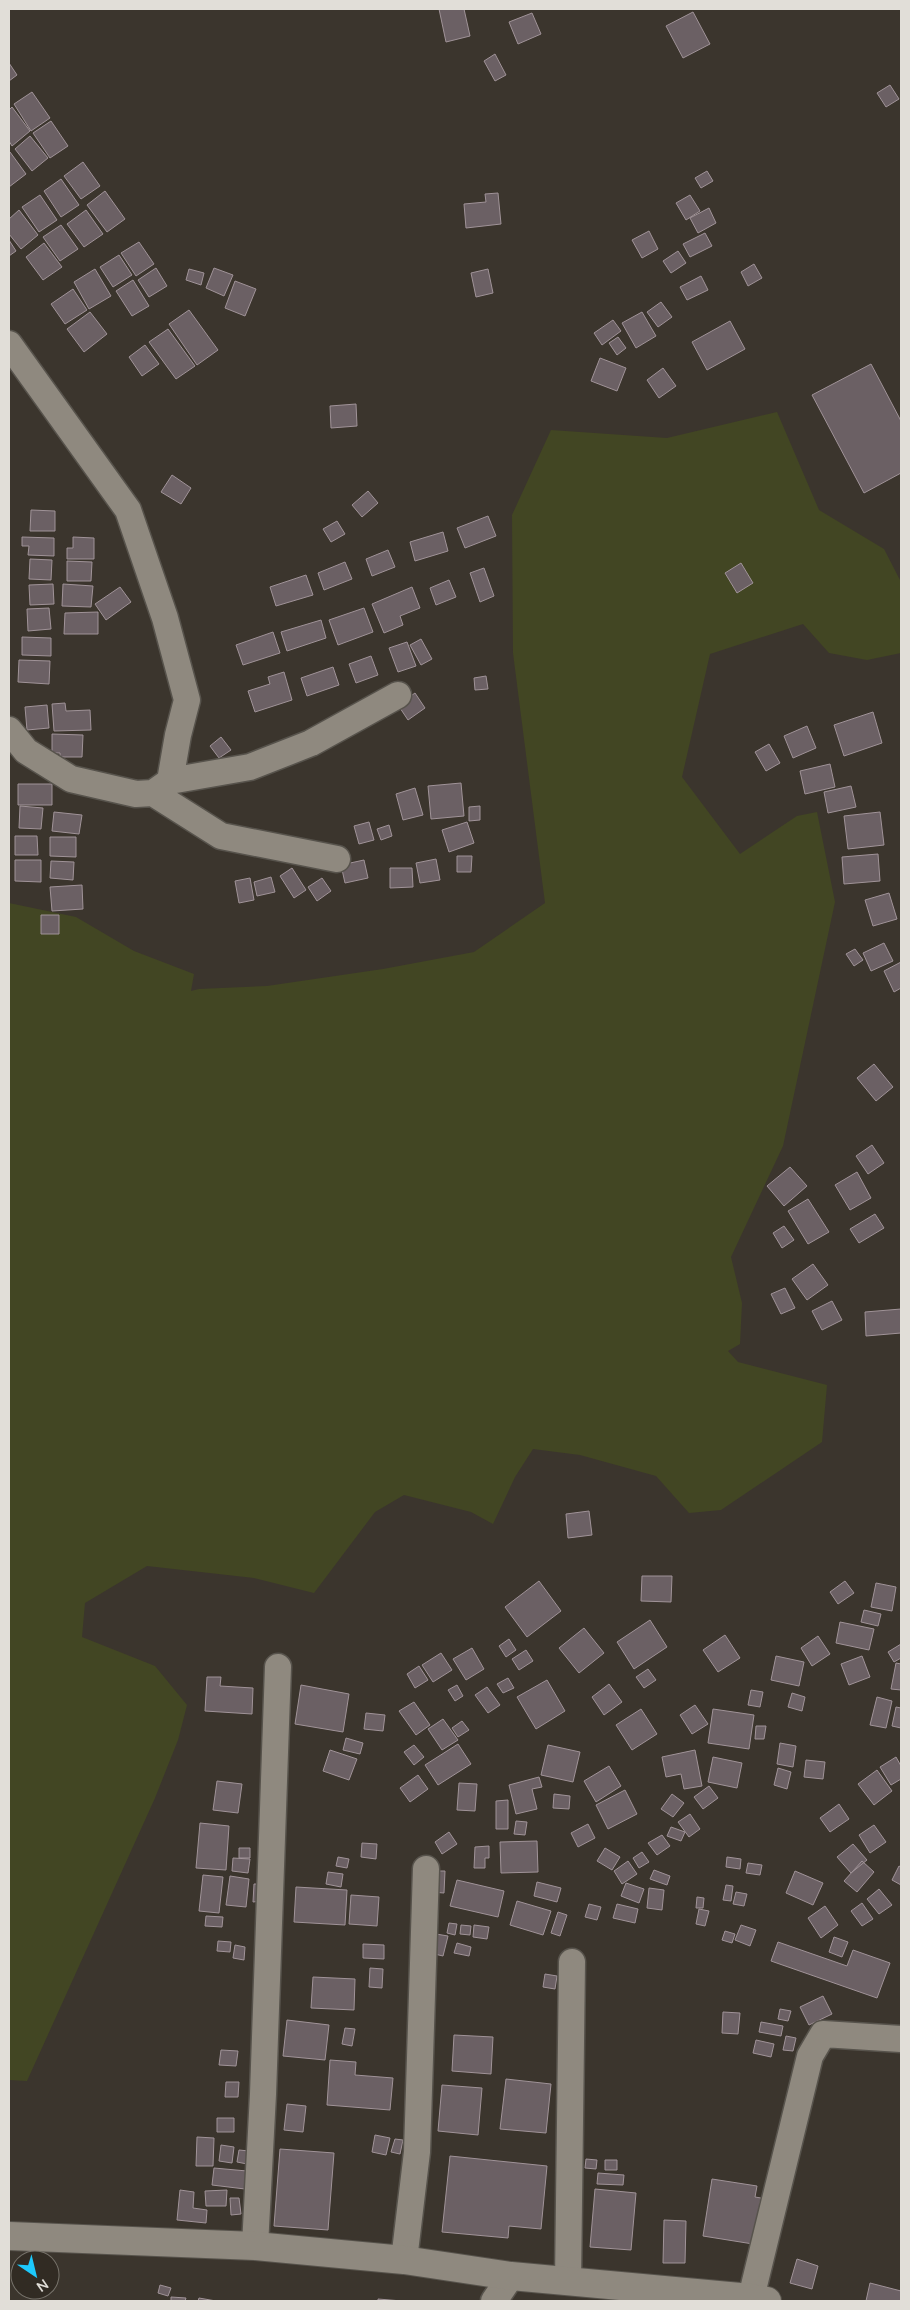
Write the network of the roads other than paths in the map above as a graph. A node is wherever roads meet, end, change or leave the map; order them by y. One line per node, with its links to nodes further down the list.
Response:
1 (9, 344): 4 (street)
2 (398, 695): 4 (street)
3 (9, 730): 4 (street)
4 (161, 787): 5 (street)
5 (337, 858)
6 (278, 1667): 11 (street)
7 (426, 1869): 12 (street)
8 (572, 1962): 14 (street)
9 (901, 2039): 16 (street)
10 (9, 2236): 11 (street)
11 (255, 2246): 12 (street)
12 (404, 2260): 13 (street)
13 (511, 2276): 14 (street); 17 (street)
14 (568, 2281): 15 (street)
15 (694, 2298): 16 (street)
16 (759, 2299)
17 (494, 2301)

